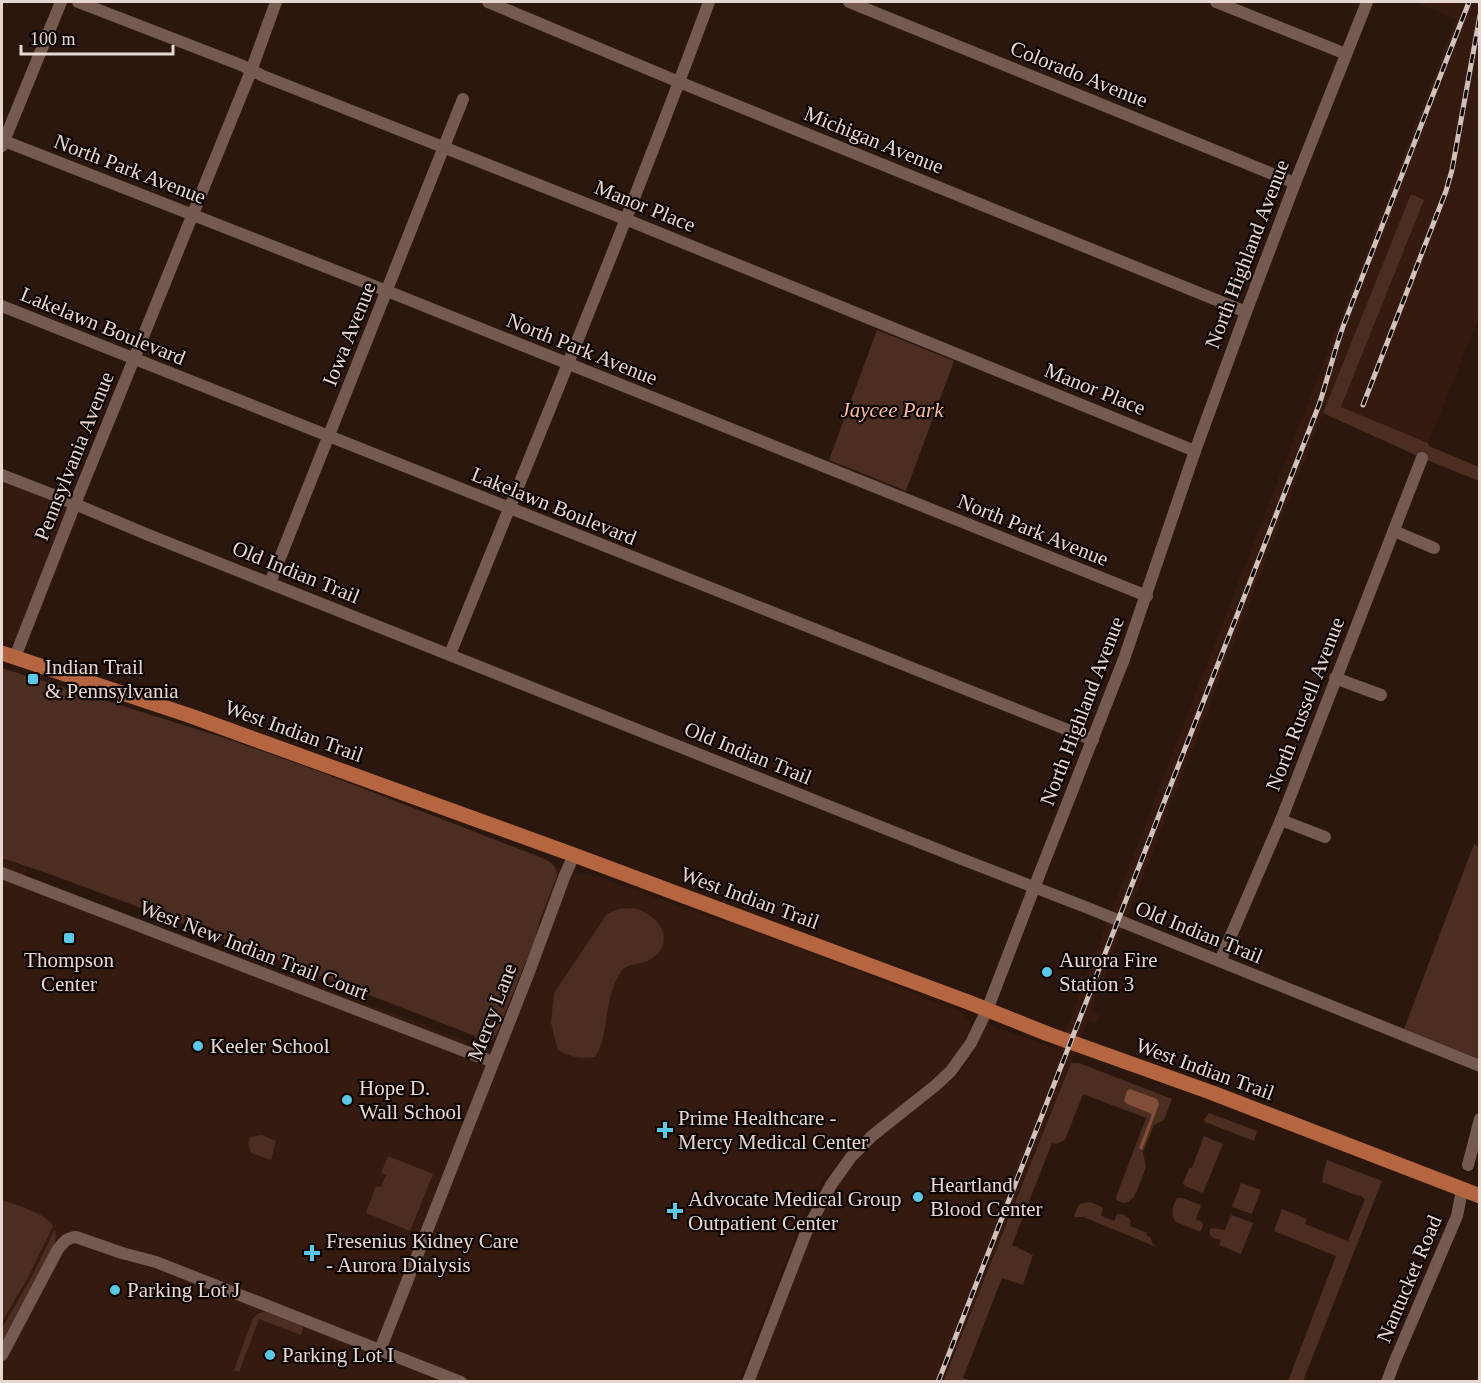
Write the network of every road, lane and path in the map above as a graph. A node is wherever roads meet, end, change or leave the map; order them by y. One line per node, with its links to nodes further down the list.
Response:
1 (61, 2): 13 (street)
2 (78, 2): 10 (street, Manor Place)
3 (276, 2): 10 (street, Pennsylvania Avenue)
4 (488, 2): 11 (street, Michigan Avenue)
5 (709, 2): 11 (street)
6 (849, 2): 15 (street, Colorado Avenue)
7 (1216, 2): 9 (street)
8 (1367, 2): 9 (street, North Highland Avenue)
9 (1346, 54): 15 (street, North Highland Avenue)
10 (251, 71): 14 (street, Manor Place); 16 (street, Pennsylvania Avenue)
11 (679, 82): 17 (street); 20 (street, Michigan Avenue)
12 (463, 99): 14 (street, Iowa Avenue)
13 (2, 142): 16 (street, North Park Avenue)
14 (444, 148): 17 (street, Manor Place); 18 (street, Iowa Avenue)
15 (1295, 183): 20 (street, North Highland Avenue)
16 (192, 214): 18 (street, North Park Avenue); 21 (street, Pennsylvania Avenue)
17 (625, 219): 22 (street); 24 (street, Manor Place)
18 (387, 291): 22 (street, North Park Avenue); 23 (street, Iowa Avenue)
19 (2, 306): 21 (street, Lakelawn Boulevard)
20 (1246, 312): 24 (street, North Highland Avenue)
21 (134, 360): 23 (street, Lakelawn Boulevard); 27 (street, Pennsylvania Avenue)
22 (567, 363): 28 (street); 32 (street, North Park Avenue)
23 (329, 437): 28 (street, Lakelawn Boulevard); 31 (street, Iowa Avenue)
24 (1195, 451): 32 (street, North Highland Avenue)
25 (1422, 458): 29 (street, North Russell Avenue)
26 (2, 475): 27 (street, Old Indian Trail)
27 (75, 504): 31 (street, Old Indian Trail); 34 (street, Pennsylvania Avenue)
28 (509, 508): 33 (street); 37 (street, Lakelawn Boulevard)
29 (1394, 531): 30 (street); 35 (street, North Russell Avenue)
30 (1434, 548)
31 (270, 583): 33 (street, Old Indian Trail)
32 (1147, 596): 37 (street, North Highland Avenue)
33 (450, 654): 42 (street, Old Indian Trail)
34 (8, 655): 40 (main road, West Indian Trail)
35 (1335, 678): 36 (street); 38 (street, North Russell Avenue)
36 (1381, 695)
37 (1093, 740): 42 (street, North Highland Avenue)
38 (1281, 820): 39 (street); 43 (street, North Russell Avenue)
39 (1325, 837)
40 (574, 855): 44 (main road, West Indian Trail); 45 (street, Mercy Lane)
41 (2, 873): 45 (street, West New Indian Trail Court)
42 (1034, 888): 43 (street, Old Indian Trail); 44 (street, North Highland Avenue)
43 (1220, 962): 46 (street, Old Indian Trail)
44 (987, 1010): 49 (main road, West Indian Trail); 54 (street, North Highland Avenue)
45 (493, 1062): 51 (street, Mercy Lane)
46 (1479, 1066)
47 (1479, 1119): 48 (street)
48 (1468, 1165)
49 (1462, 1190): 50 (main road, West Indian Trail); 55 (street, Nantucket Road)
50 (1479, 1196)
51 (380, 1350): 52 (street); 53 (street)
52 (2, 1355)
53 (461, 1382)
54 (748, 1382)
55 (1387, 1382)

